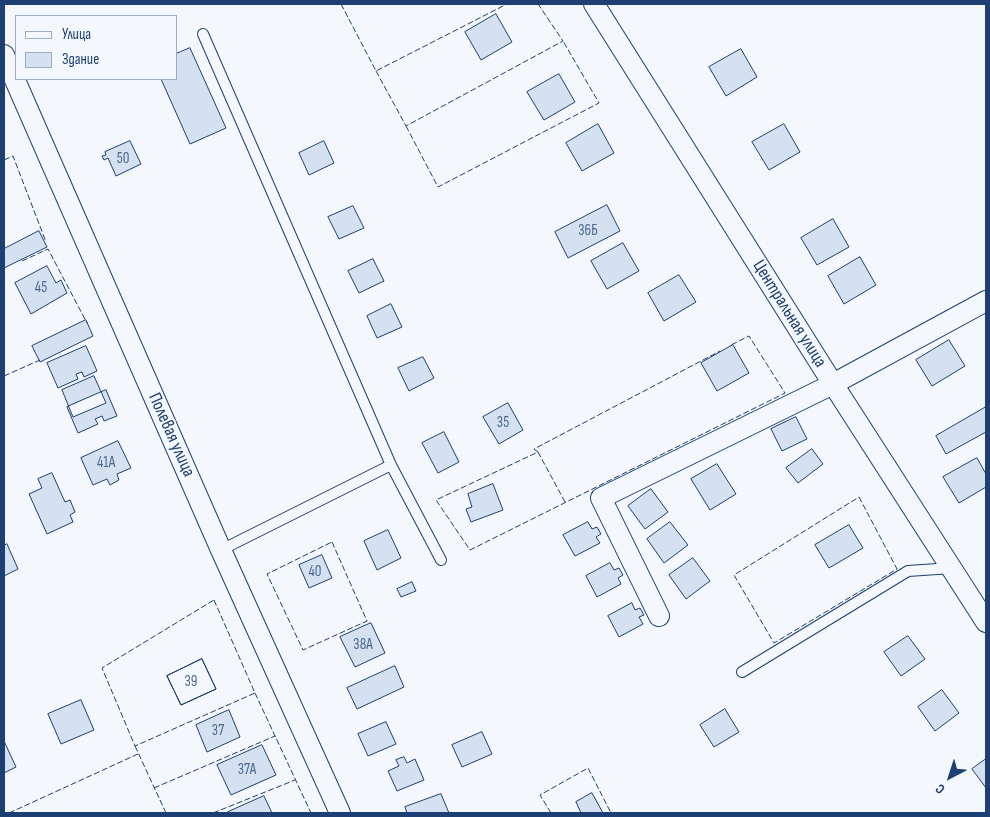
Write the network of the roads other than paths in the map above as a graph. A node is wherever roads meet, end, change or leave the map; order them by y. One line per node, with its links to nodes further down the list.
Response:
1 (594, 4): 5 (street, Центральная улица)
2 (203, 34): 6 (lane)
3 (4, 55): 7 (street, Полевая улица)
4 (986, 301): 5 (street)
5 (833, 384): 9 (street, Центральная улица); 10 (street)
6 (391, 465): 7 (lane); 8 (lane)
7 (221, 550): 13 (street, Полевая улица)
8 (441, 560)
9 (952, 568): 11 (street, Центральная улица); 12 (lane)
10 (659, 616)
11 (986, 622)
12 (742, 672)
13 (340, 813)

